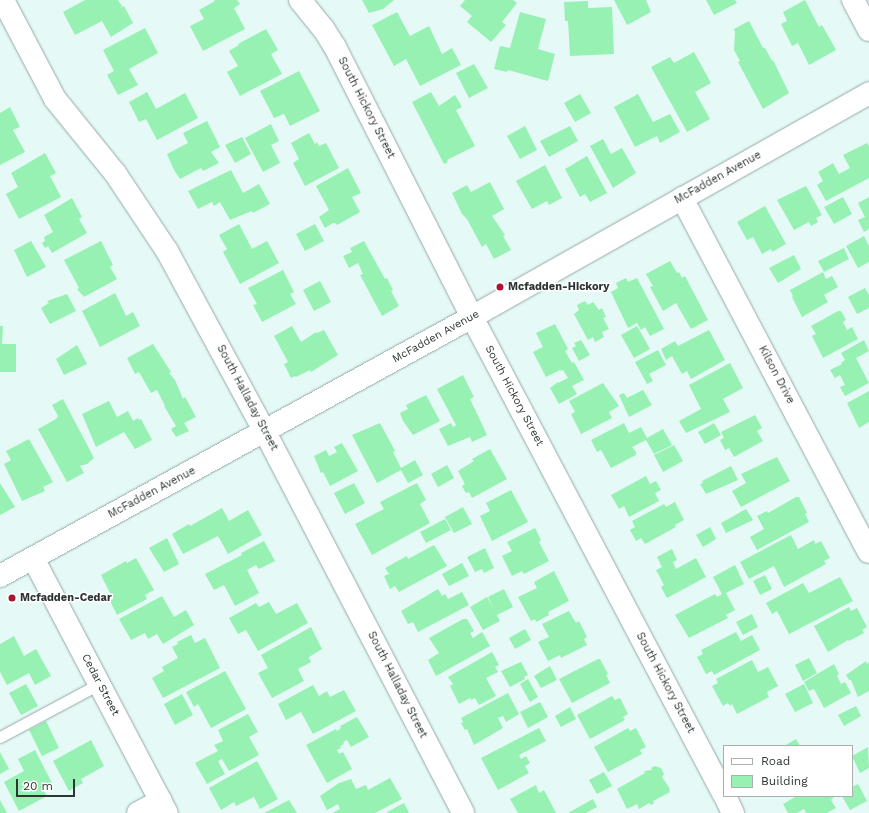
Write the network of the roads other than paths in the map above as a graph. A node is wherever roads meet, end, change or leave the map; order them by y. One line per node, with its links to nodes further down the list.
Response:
1 (3, 0): 8 (street, South Halladay Street)
2 (300, 0): 7 (street, South Hickory Street)
3 (853, 0): 4 (street)
4 (869, 30)
5 (869, 93): 6 (street, McFadden Avenue)
6 (682, 198): 7 (street, McFadden Avenue); 9 (street, Kilson Drive)
7 (472, 317): 8 (street, McFadden Avenue); 14 (street, South Hickory Street)
8 (265, 432): 10 (street, McFadden Avenue); 18 (street, South Halladay Street)
9 (869, 552)
10 (33, 558): 11 (street, McFadden Avenue); 12 (street, Cedar Street)
11 (0, 576)
12 (99, 684): 13 (lane); 16 (street, Cedar Street)
13 (0, 737)
14 (723, 794)
15 (725, 797): 19 (street, South Hickory Street)
16 (164, 807): 17 (street)
17 (138, 813)
18 (463, 813)
19 (734, 813)

